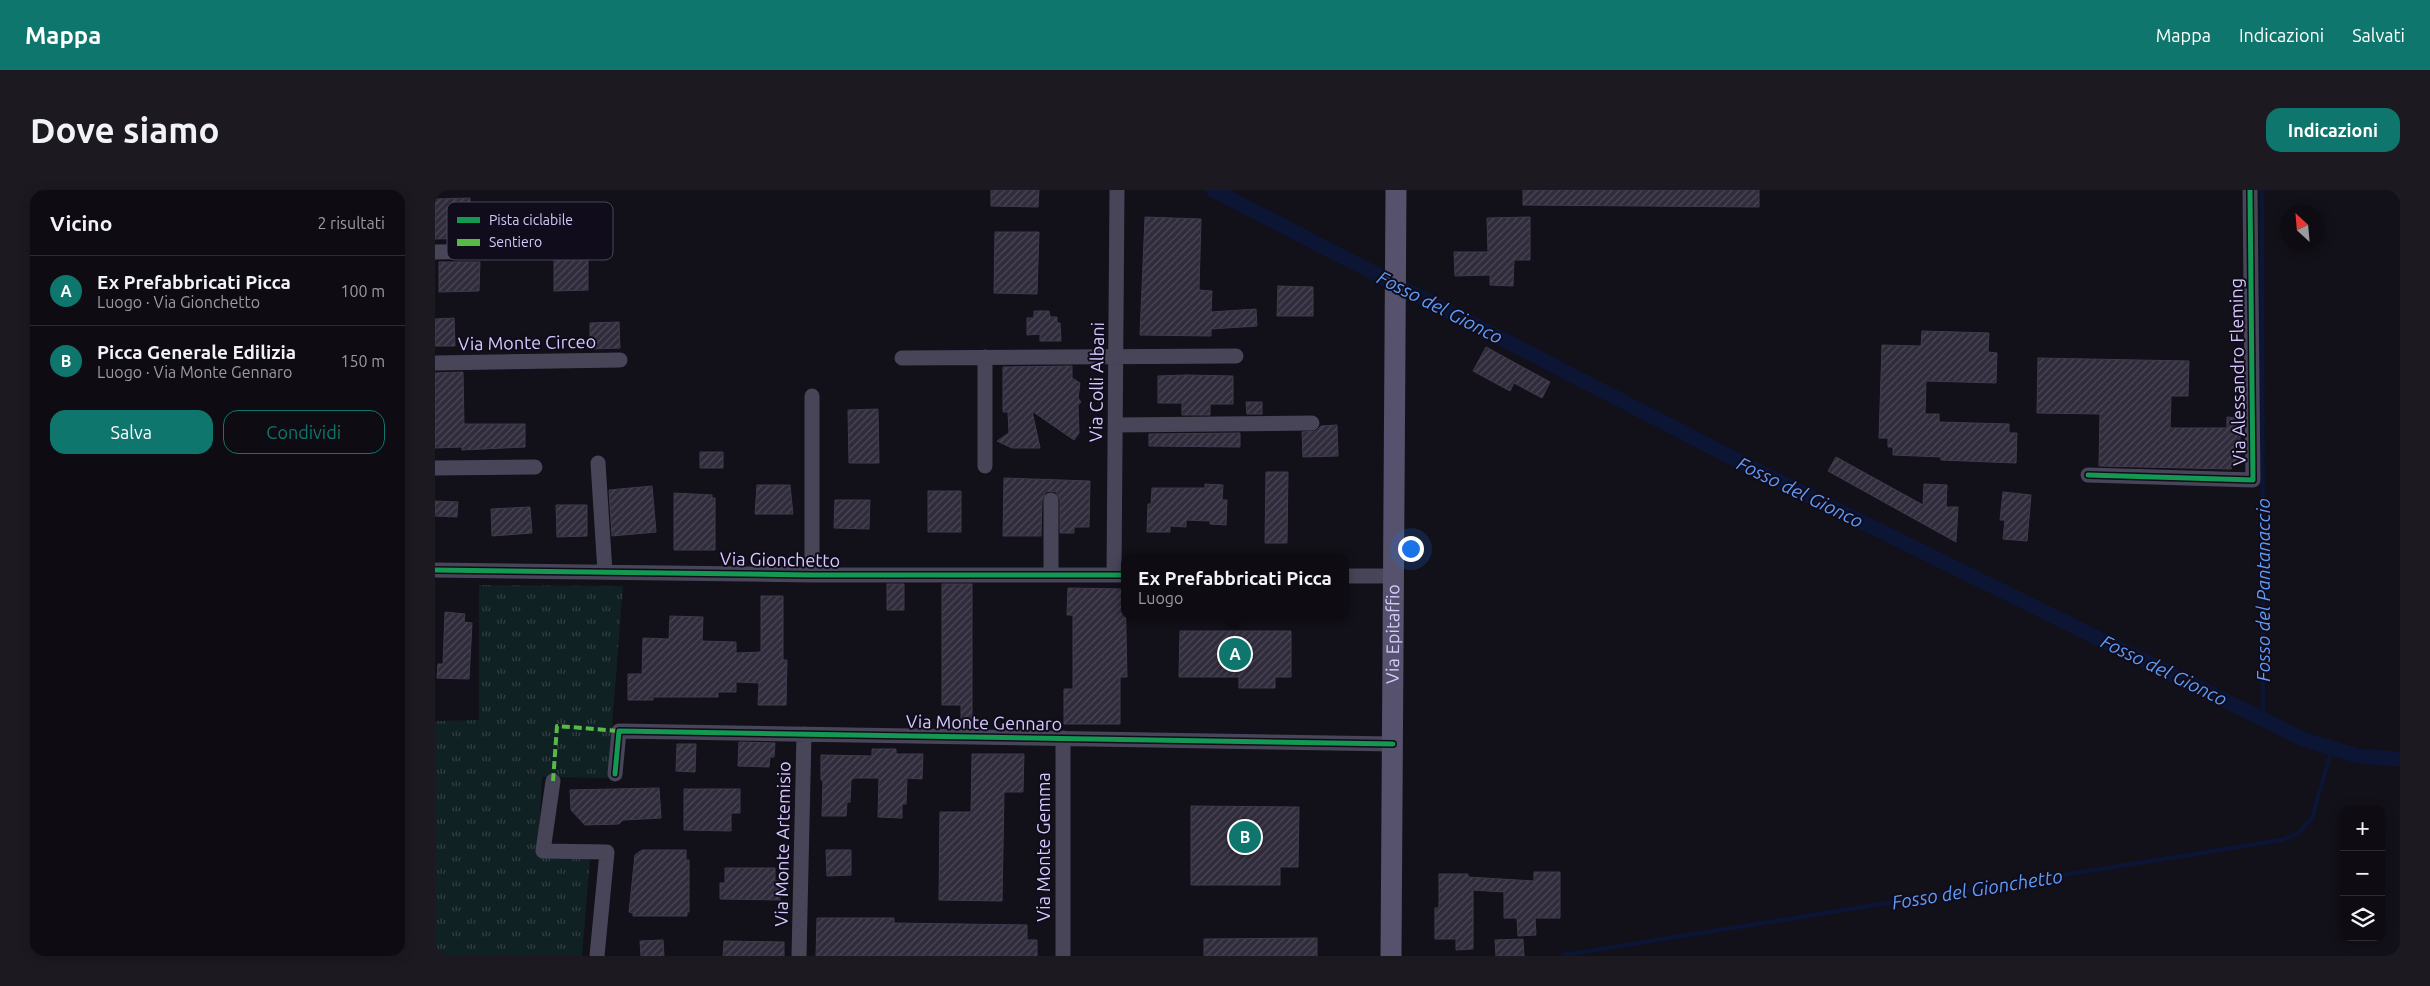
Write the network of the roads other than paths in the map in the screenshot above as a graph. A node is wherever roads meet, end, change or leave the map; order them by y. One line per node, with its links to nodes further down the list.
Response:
1 (1117, 190): 4 (street, Via Colli Albani)
2 (1396, 190): 25 (main road, Via Epitaffio)
3 (2250, 190): 17 (street, Via Alessandro Fleming)
4 (1116, 356): 5 (street); 6 (street); 12 (street, Via Colli Albani)
5 (1236, 356)
6 (985, 357): 7 (street); 14 (street)
7 (902, 358)
8 (620, 360): 9 (street, Via Monte Circeo)
9 (435, 363)
10 (813, 396): 21 (street)
11 (1312, 423): 12 (street)
12 (1115, 424): 23 (street, Via Colli Albani)
13 (598, 463): 20 (street)
14 (985, 466)
15 (535, 467): 16 (street)
16 (435, 468)
17 (2089, 475)
18 (1051, 500): 22 (street)
19 (435, 570): 20 (street, Via Gionchetto)
20 (605, 572): 21 (street, Via Gionchetto)
21 (812, 575): 22 (street, Via Gionchetto)
22 (1051, 575): 23 (street, Via Gionchetto)
23 (1120, 575)
24 (1349, 576): 25 (street)
25 (1394, 576): 28 (main road, Via Epitaffio)
26 (804, 734): 27 (street, Via Monte Gennaro); 29 (street, Via Monte Gennaro); 32 (street, Via Monte Artemisio)
27 (1063, 738): 28 (street, Via Monte Gennaro); 33 (street, Via Monte Gemma)
28 (1393, 744): 34 (main road, Via Epitaffio)
29 (615, 774)
30 (553, 780): 31 (street)
31 (597, 956)
32 (799, 956)
33 (1063, 956)
34 (1391, 956)

